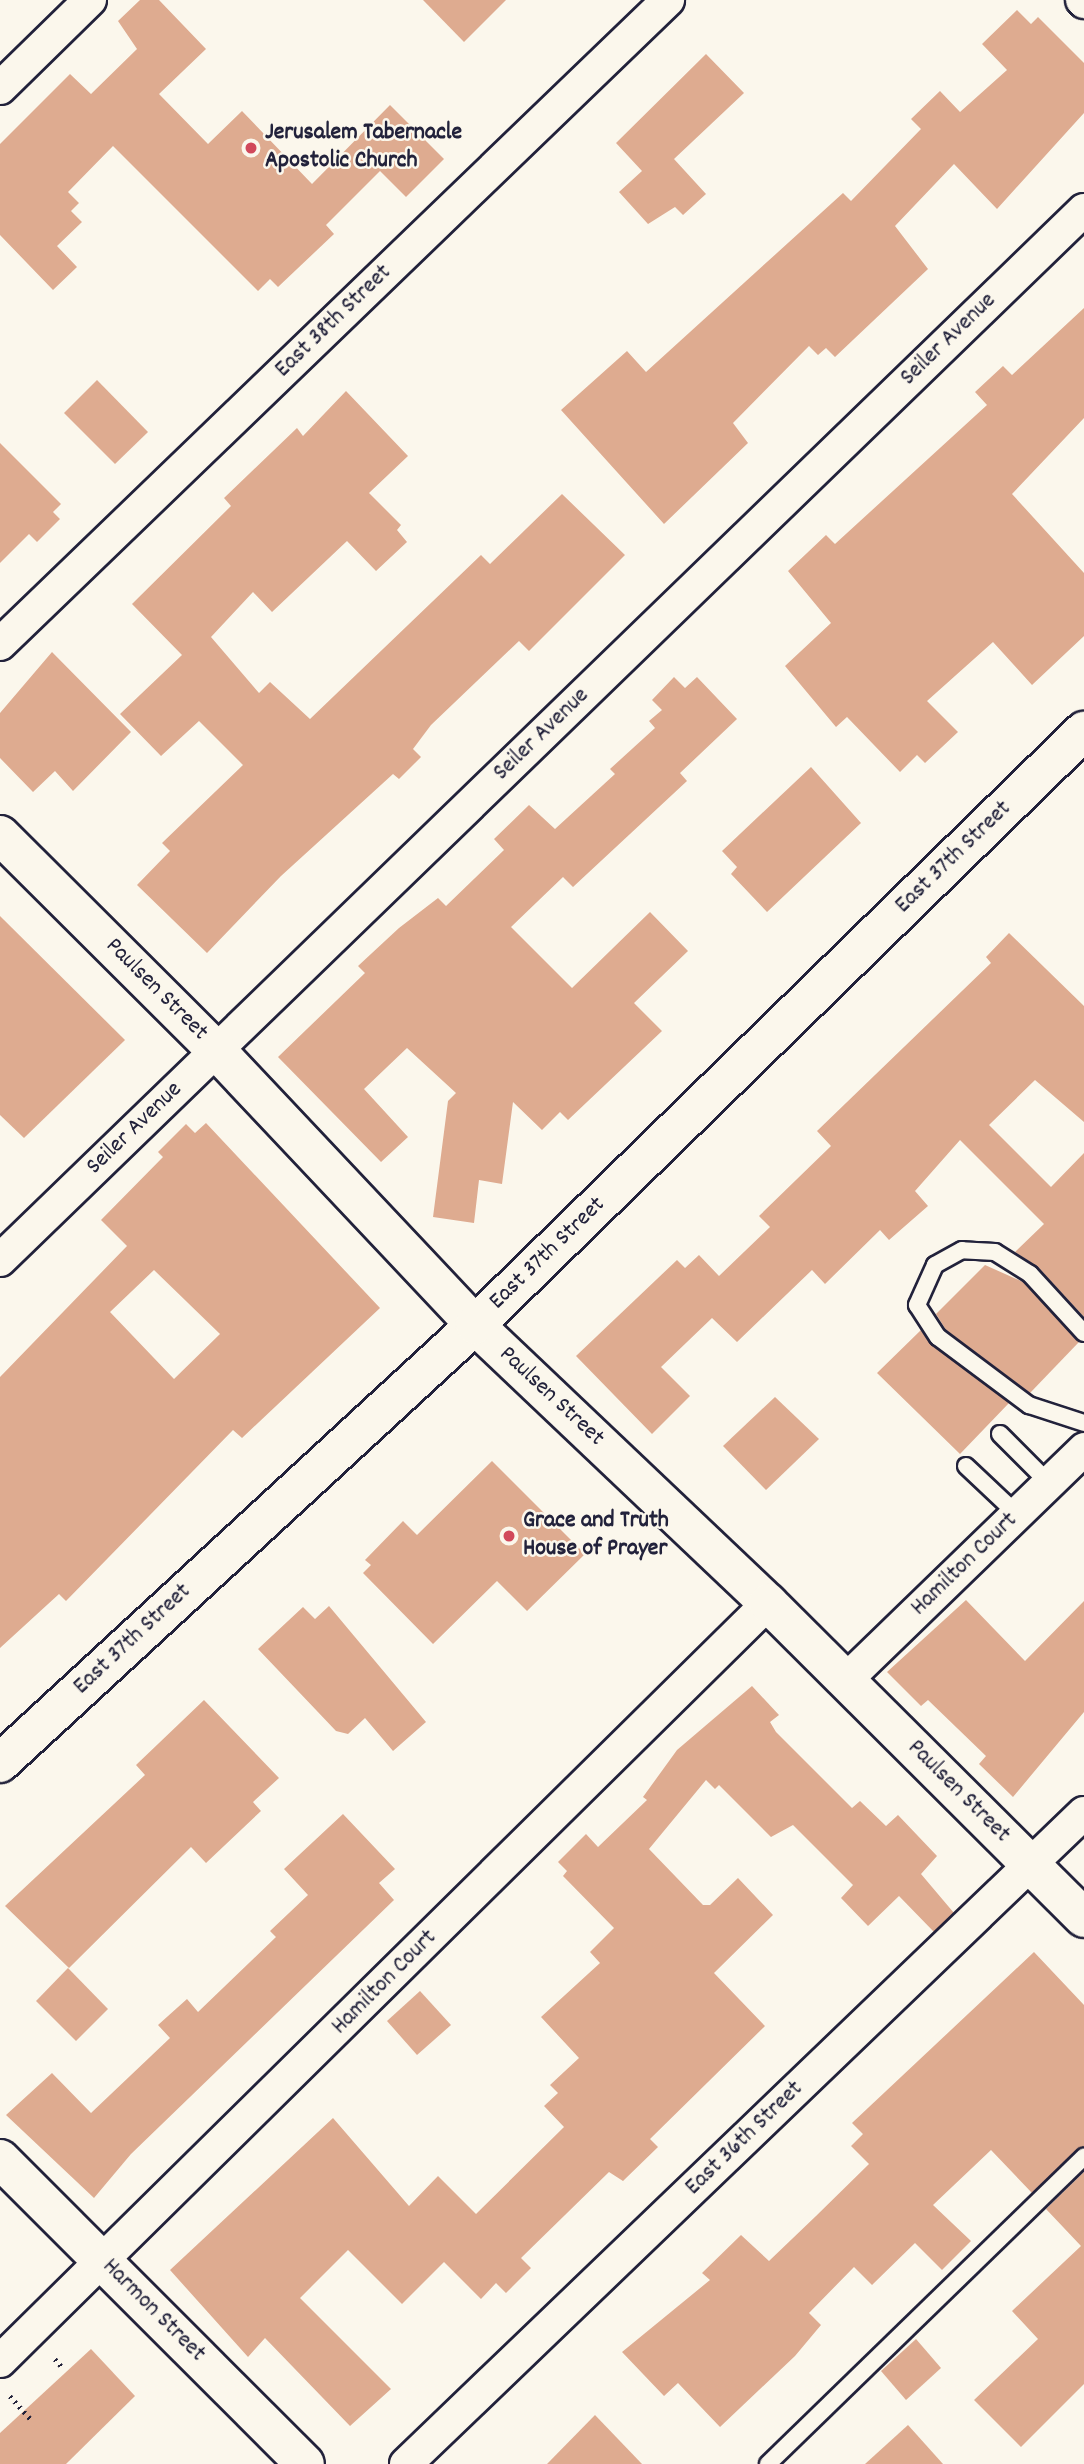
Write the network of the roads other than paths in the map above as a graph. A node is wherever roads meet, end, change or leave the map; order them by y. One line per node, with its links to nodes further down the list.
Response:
1 (90, 0): 3 (street)
2 (668, 0): 5 (street, East 38th Street)
3 (0, 88)
4 (1084, 210): 8 (street, Seiler Avenue)
5 (0, 644)
6 (1084, 731): 10 (main road, East 37th Street)
7 (0, 835): 8 (main road, Paulsen Street)
8 (216, 1050): 9 (street, Seiler Avenue); 10 (main road, Paulsen Street)
9 (0, 1260)
10 (475, 1325): 18 (main road, Paulsen Street); 20 (main road, East 37th Street)
11 (1084, 1333): 12 (lane)
12 (1084, 1423)
13 (1000, 1434): 16 (lane)
14 (1084, 1449): 16 (street, Hamilton Court)
15 (966, 1465): 17 (lane)
16 (1049, 1483): 17 (street, Hamilton Court)
17 (1017, 1514): 19 (street, Hamilton Court)
18 (768, 1603): 19 (main road, Paulsen Street); 26 (street, Hamilton Court)
19 (846, 1680): 22 (main road, Paulsen Street)
20 (0, 1763)
21 (1084, 1813): 22 (street, East 36th Street)
22 (1031, 1864): 23 (main road, Paulsen Street); 29 (street, East 36th Street)
23 (1084, 1918)
24 (1084, 2157): 30 (lane)
25 (0, 2160): 26 (main road, Harmon Street)
26 (104, 2262): 27 (street, Hamilton Court); 28 (main road, Harmon Street)
27 (0, 2361)
28 (304, 2464)
29 (406, 2464)
30 (768, 2464)

